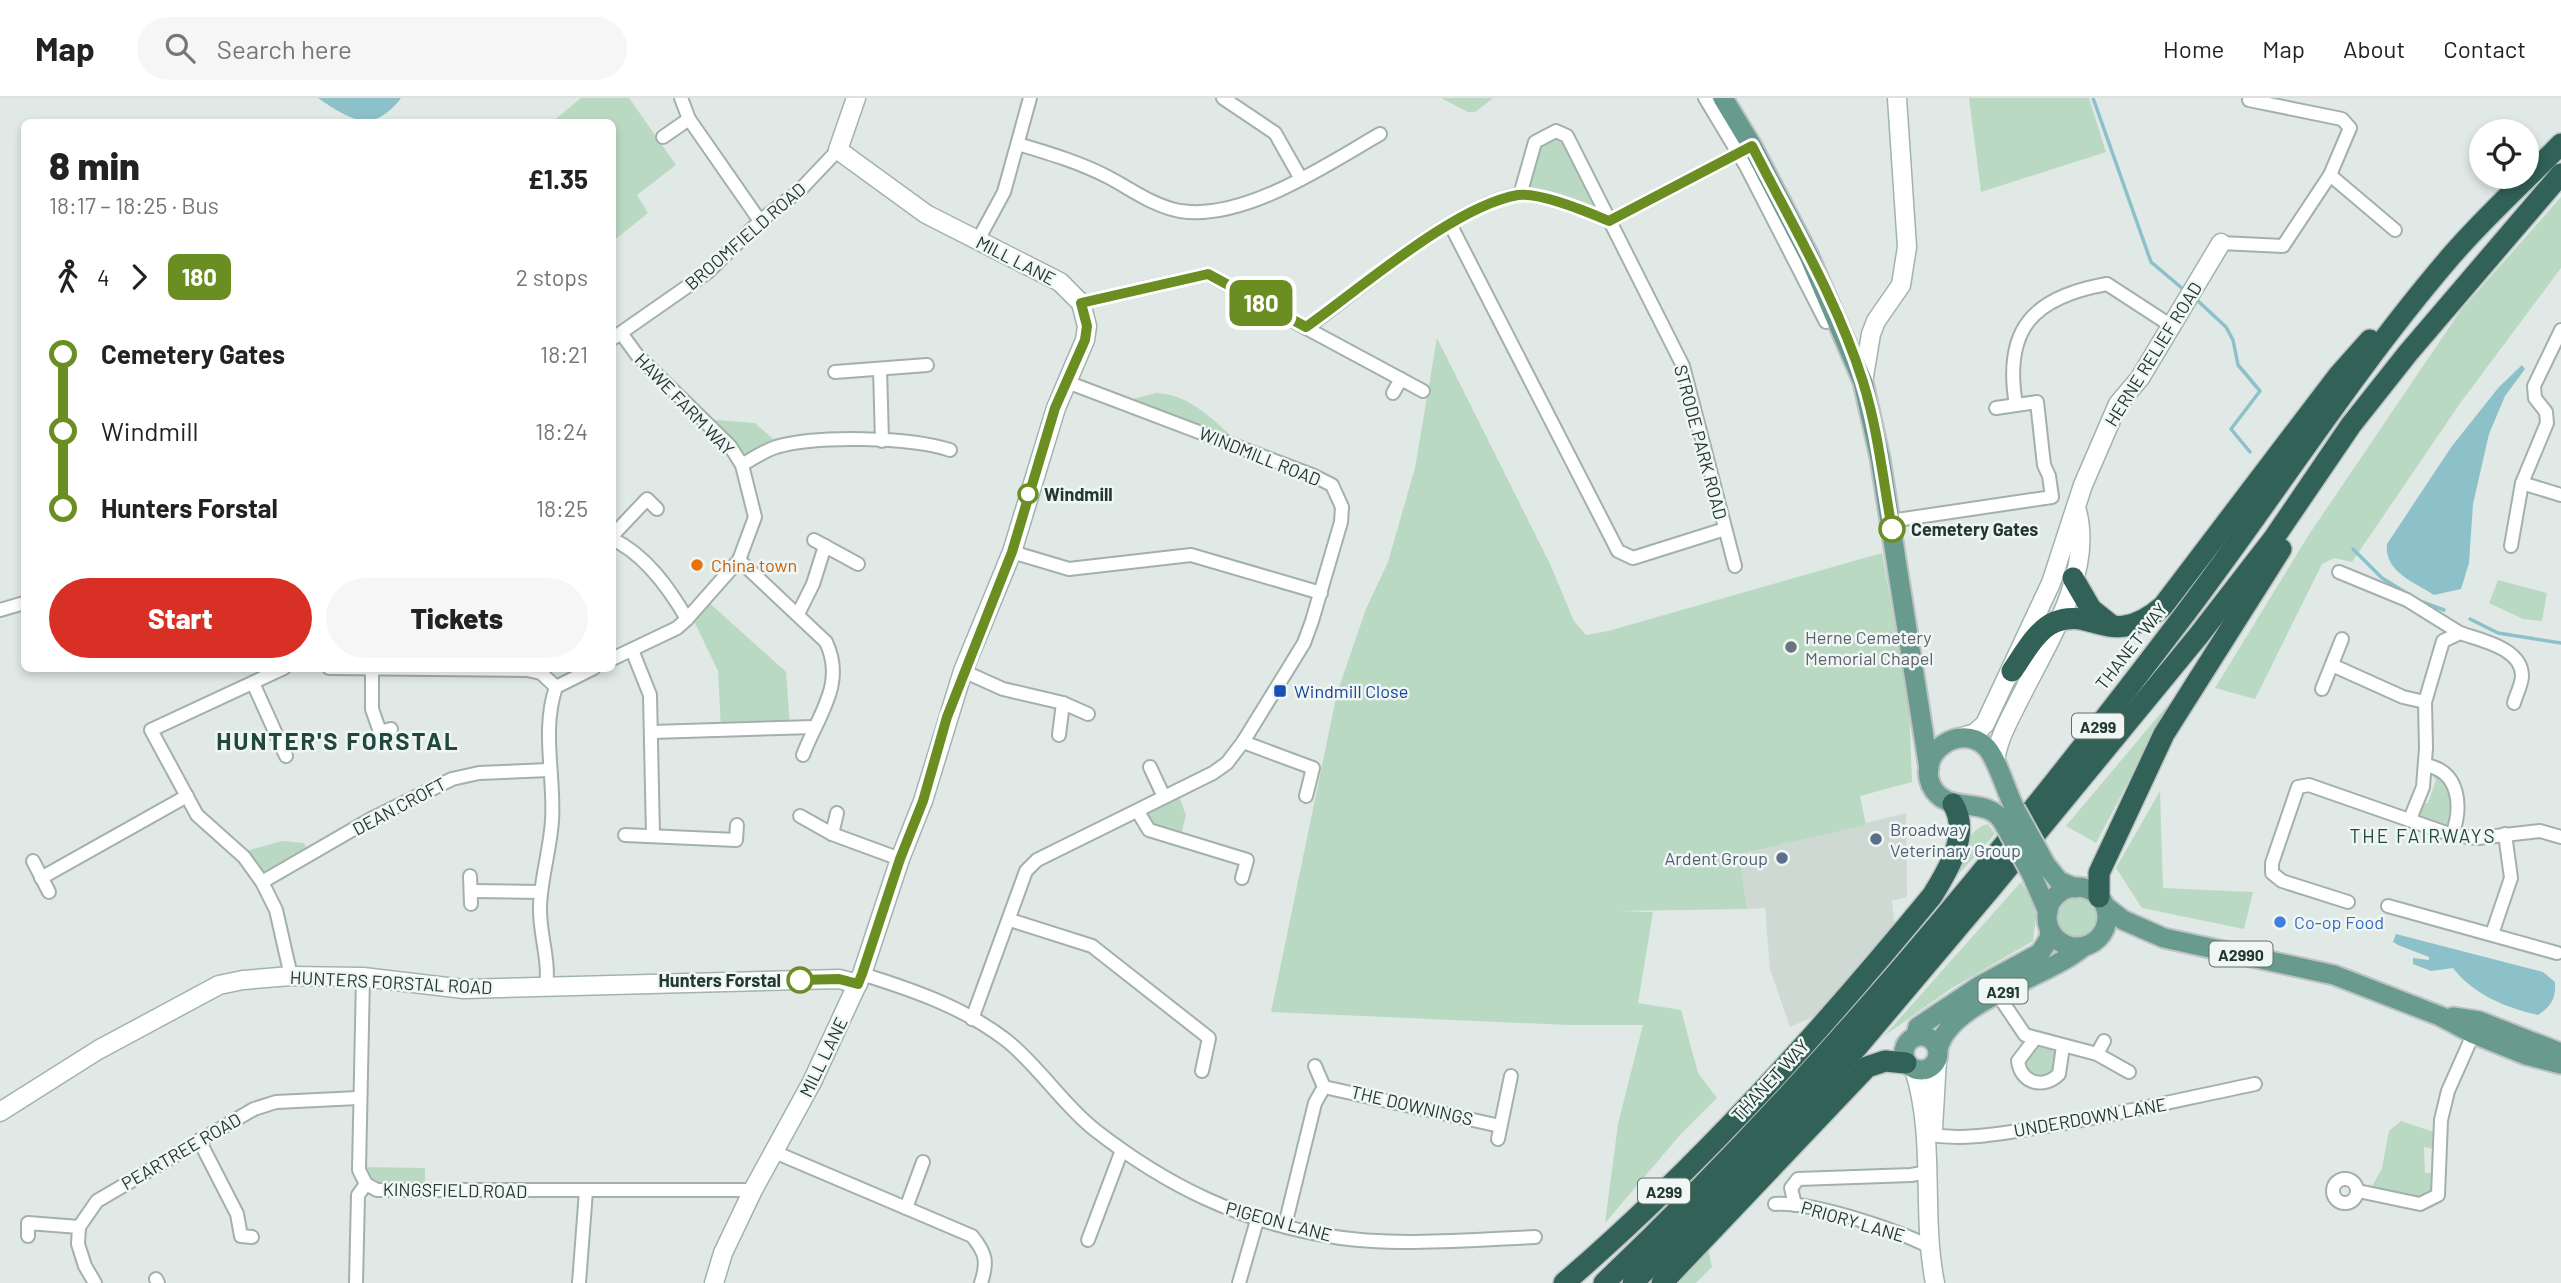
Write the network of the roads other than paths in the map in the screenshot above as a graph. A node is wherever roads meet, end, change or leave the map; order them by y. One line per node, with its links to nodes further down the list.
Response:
1 (681, 98): 9 (street)
2 (856, 98): 14 (street)
3 (1031, 98): 12 (street)
4 (1223, 98): 18 (street)
5 (1705, 98): 15 (street)
6 (1723, 98): 15 (main road)
7 (1897, 98): 39 (street)
8 (2249, 100): 17 (street)
9 (689, 119): 11 (street); 20 (street)
10 (1380, 134): 18 (street)
11 (663, 137)
12 (1018, 144): 18 (street); 24 (street)
13 (2561, 144): 26 (highway, THANET WAY / A299)
14 (838, 149): 20 (street, BROOMFIELD ROAD); 24 (street, MILL LANE)
15 (1745, 149): 21 (street); 28 (street); 39 (main road)
16 (2561, 174): 33 (highway, A299)
17 (2330, 175): 23 (street); 25 (street)
18 (1301, 179)
19 (1520, 195): 21 (street); 21 (street, STRODE PARK ROAD); 22 (street)
20 (760, 221): 32 (street, BROOMFIELD ROAD)
21 (1609, 221): 52 (street, STRODE PARK ROAD)
22 (1450, 224): 30 (street); 52 (street, STRODE PARK ROAD)
23 (2395, 230)
24 (978, 240): 27 (street, MILL LANE)
25 (2221, 243): 29 (street, HERNE RELIEF ROAD)
26 (2447, 260): 68 (highway, A299); 189 (highway, THANET WAY / A299)
27 (1081, 303): 30 (street); 38 (street, MILL LANE)
28 (1826, 322)
29 (2170, 325): 42 (street); 49 (street, HERNE RELIEF ROAD)
30 (1306, 327): 37 (street)
31 (2561, 330): 47 (street)
32 (617, 336): 46 (street, HAWE FARM WAY)
33 (2408, 354): 127 (highway, A299); 190 (highway, A299)
34 (927, 365): 35 (street)
35 (880, 369): 36 (street); 44 (street)
36 (835, 372)
37 (1401, 379): 40 (street); 41 (street)
38 (1067, 382): 56 (street, MILL LANE); 62 (street, WINDMILL ROAD)
39 (1863, 382): 51 (main road)
40 (1423, 391)
41 (1393, 393)
42 (2016, 405): 43 (street); 51 (street)
43 (1996, 408)
44 (882, 441): 45 (street); 46 (street)
45 (950, 450)
46 (741, 465): 57 (street, HAWE FARM WAY)
47 (2522, 483): 48 (street); 55 (street)
48 (2561, 495)
49 (2076, 508): 61 (street, HERNE RELIEF ROAD); 75 (street, HERNE RELIEF ROAD)
50 (657, 509): 53 (street)
51 (1890, 521): 86 (main road)
52 (1725, 529): 59 (street, STRODE PARK ROAD)
53 (616, 534)
54 (616, 540): 66 (street)
55 (2511, 545)
56 (1012, 552): 62 (street); 74 (street, MILL LANE)
57 (739, 560): 65 (street); 66 (street, HAWE FARM WAY)
58 (858, 564): 65 (street)
59 (1735, 566)
60 (2339, 572): 69 (street)
61 (2073, 578): 67 (street, HERNE RELIEF ROAD); 68 (highway)
62 (1321, 593): 93 (street, WINDMILL ROAD)
63 (21, 604): 64 (street)
64 (0, 610)
65 (798, 614): 88 (street)
66 (687, 619): 71 (street, HAWE FARM WAY)
67 (2057, 621): 68 (highway); 75 (highway); 97 (street, HERNE RELIEF ROAD)
68 (2115, 628)
69 (2460, 634): 83 (street); 85 (street)
70 (2342, 639): 73 (street)
71 (632, 650): 72 (street, HAWE FARM WAY); 90 (street)
72 (616, 657)
73 (2332, 665): 82 (street); 83 (street)
74 (963, 671): 84 (street); 117 (street, MILL LANE)
75 (2012, 671): 92 (street, HERNE RELIEF ROAD)
76 (276, 672): 80 (street)
77 (372, 672): 89 (street)
78 (536, 672): 81 (street)
79 (586, 672): 81 (street)
80 (253, 683): 95 (street); 101 (street)
81 (556, 687): 100 (street)
82 (2322, 689)
83 (2425, 702): 96 (street)
84 (1063, 703): 87 (street); 91 (street)
85 (2514, 703)
86 (1920, 706): 92 (main road); 99 (main road)
87 (1088, 714)
88 (814, 727): 90 (street); 94 (street)
89 (391, 729)
90 (652, 732): 115 (street)
91 (1059, 735)
92 (1957, 738): 97 (main road); 99 (main road)
93 (1243, 741): 102 (street); 103 (street, WINDMILL ROAD)
94 (803, 755)
95 (286, 756)
96 (2425, 765): 109 (street); 114 (street)
97 (1996, 766): 108 (main road)
98 (1150, 767): 103 (street)
99 (1929, 769): 104 (main road)
100 (549, 770): 123 (street, DEAN CROFT); 126 (street)
101 (187, 796): 121 (street); 123 (street)
102 (1306, 796)
103 (1164, 797): 105 (street, WINDMILL ROAD)
104 (1962, 804): 108 (main road); 155 (highway, A299)
105 (1138, 812): 122 (street); 130 (street, WINDMILL ROAD)
106 (837, 813): 111 (street)
107 (800, 816): 111 (street)
108 (2009, 816): 119 (main road, bridge)
109 (2410, 819): 114 (street); 128 (street)
110 (737, 825): 115 (street)
111 (832, 834): 117 (street)
112 (2505, 834): 114 (street); 116 (street); 132 (street)
113 (625, 835): 115 (street)
114 (2452, 835)
115 (653, 836)
116 (2561, 837)
117 (900, 859): 138 (street, MILL LANE)
118 (33, 861): 121 (street)
119 (2039, 869): 124 (main road); 131 (main road)
120 (470, 876): 126 (street)
121 (41, 878): 125 (street)
122 (1242, 878)
123 (262, 882): 136 (street)
124 (2075, 888): 127 (main road); 131 (main road)
125 (49, 892)
126 (541, 892): 139 (street)
127 (2102, 902): 133 (main road, A2990); 134 (main road)
128 (2348, 902)
129 (2388, 906): 132 (street)
130 (1010, 920): 141 (street, WINDMILL ROAD); 153 (street)
131 (2049, 921): 134 (main road); 144 (main road, A291)
132 (2492, 934): 135 (street)
133 (2164, 938): 134 (main road, A2990); 143 (main road, A2990)
134 (2091, 943): 140 (main road, A291)
135 (2557, 953)
136 (291, 976): 137 (street, HUNTERS FORSTAL ROAD); 160 (street, HUNTERS FORSTAL ROAD)
137 (363, 978): 139 (street, HUNTERS FORSTAL ROAD); 159 (street, KINGSFIELD ROAD)
138 (860, 979): 139 (street, HUNTERS FORSTAL ROAD); 141 (street, PIGEON LANE); 164 (street, MILL LANE)
139 (545, 987)
140 (1998, 995): 145 (street); 148 (main road, A291)
141 (972, 1019): 163 (street, PIGEON LANE)
142 (1800, 1025): 155 (highway)
143 (2477, 1027): 150 (main road, A2990); 170 (street)
144 (1916, 1036): 148 (main road); 152 (main road, A291)
145 (2034, 1040): 147 (street); 147 (street)
146 (2104, 1041): 149 (street)
147 (2063, 1046): 149 (street)
148 (1937, 1054): 152 (main road); 162 (street)
149 (2097, 1054): 154 (street)
150 (2560, 1055)
151 (1315, 1066): 158 (street)
152 (1910, 1066): 162 (street); 191 (highway)
153 (1202, 1071)
154 (2129, 1073)
155 (1775, 1075): 188 (highway, A299)
156 (1511, 1076): 158 (street, THE DOWNINGS)
157 (2255, 1084): 162 (street, UNDERDOWN LANE)
158 (1324, 1087): 175 (street)
159 (358, 1098): 161 (street, PEARTREE ROAD); 167 (street, KINGSFIELD ROAD)
160 (0, 1112)
161 (200, 1140): 176 (street, PEARTREE ROAD); 178 (street)
162 (1928, 1141): 166 (street)
163 (1122, 1150): 174 (street, PIGEON LANE); 180 (street)
164 (772, 1151): 168 (street, MILL LANE); 173 (street)
165 (923, 1162): 173 (street)
166 (1928, 1172): 172 (street); 181 (street)
167 (366, 1184): 169 (street, KINGSFIELD ROAD); 183 (street)
168 (753, 1190): 169 (street, KINGSFIELD ROAD); 185 (street, MILL LANE)
169 (586, 1191): 184 (street)
170 (2358, 1191)
171 (1775, 1204): 172 (street, PRIORY LANE)
172 (1795, 1205): 181 (street, PRIORY LANE)
173 (906, 1208): 186 (street)
174 (1258, 1217): 175 (street, PIGEON LANE); 187 (street)
175 (1285, 1225): 179 (street, PIGEON LANE)
176 (79, 1227): 177 (street); 182 (street)
177 (28, 1236)
178 (252, 1237)
179 (1535, 1237)
180 (1088, 1240)
181 (1930, 1247): 192 (street)
182 (95, 1283)
183 (356, 1283)
184 (579, 1283)
185 (714, 1283)
186 (982, 1283)
187 (1239, 1283)
188 (1564, 1283)
189 (1604, 1283)
190 (1633, 1283)
191 (1662, 1283)
192 (1936, 1283)

